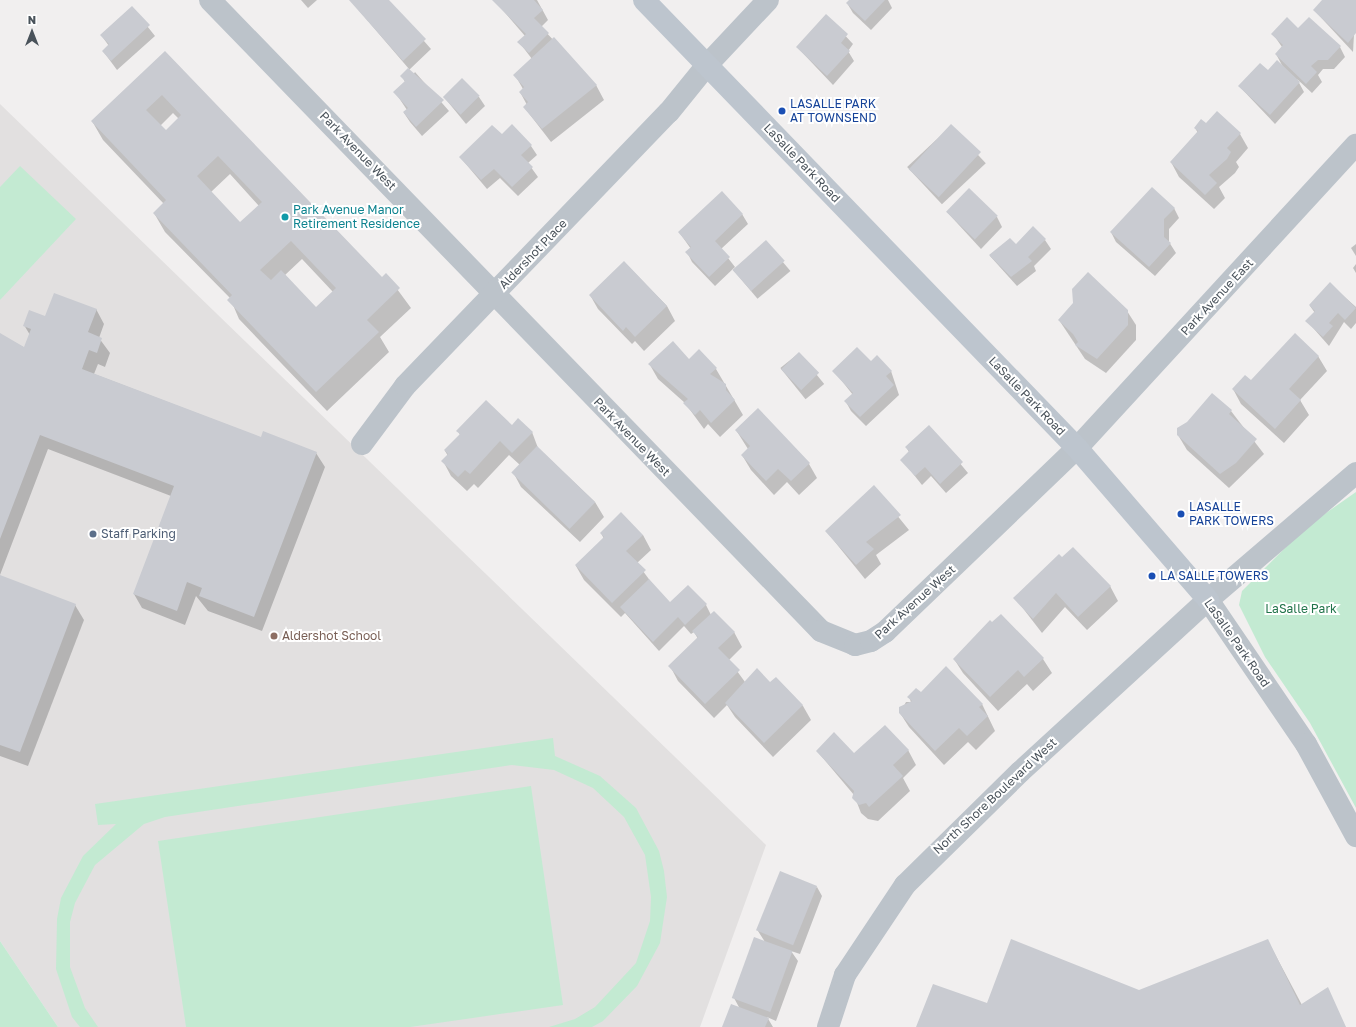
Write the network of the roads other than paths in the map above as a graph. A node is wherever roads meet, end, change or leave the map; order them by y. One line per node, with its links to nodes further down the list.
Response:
1 (210, 0): 6 (street, Park Avenue West)
2 (644, 0): 4 (main road, LaSalle Park Road)
3 (768, 0): 4 (street, Aldershot Place)
4 (707, 65): 6 (street, Aldershot Place); 8 (main road, LaSalle Park Road)
5 (1356, 145): 8 (street, Park Avenue East)
6 (496, 293): 7 (street, Aldershot Place); 8 (street, Park Avenue West)
7 (362, 444)
8 (1077, 448): 10 (main road, LaSalle Park Road)
9 (1356, 473): 10 (street, North Shore Boulevard West)
10 (1208, 600): 11 (street, LaSalle Park Road); 12 (street, North Shore Boulevard West)
11 (1356, 836)
12 (828, 1027)

